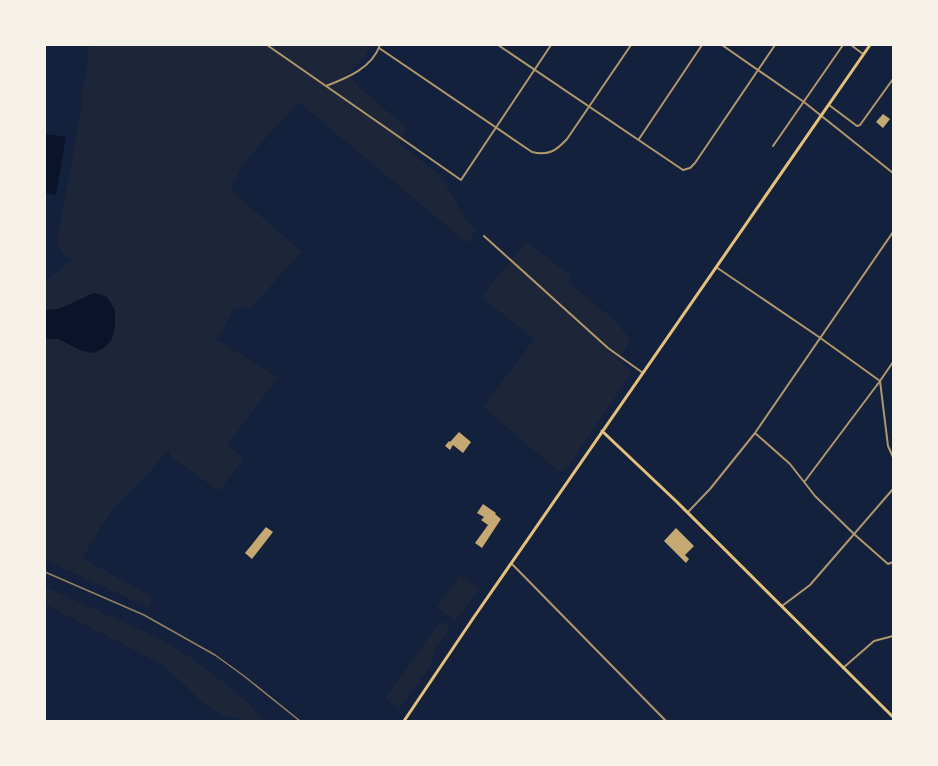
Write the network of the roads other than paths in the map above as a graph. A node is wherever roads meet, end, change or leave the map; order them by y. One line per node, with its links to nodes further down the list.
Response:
1 (267, 45): 17 (street)
2 (380, 45): 12 (street)
3 (498, 45): 14 (street)
4 (551, 45): 14 (street)
5 (631, 45): 20 (street)
6 (702, 45): 23 (street)
7 (722, 45): 15 (street)
8 (775, 45): 15 (street)
9 (843, 45): 18 (street)
10 (851, 45): 13 (street)
11 (870, 45): 13 (main road)
12 (379, 48): 17 (street); 22 (street)
13 (863, 54): 19 (main road)
14 (534, 70): 20 (street); 22 (street)
15 (758, 70): 18 (street); 23 (street)
16 (893, 79): 19 (street)
17 (326, 86): 22 (street)
18 (804, 102): 21 (street); 24 (street)
19 (829, 105): 21 (main road)
20 (590, 107): 22 (street); 23 (street)
21 (822, 116): 25 (street); 28 (main road)
22 (496, 127)
23 (639, 140)
24 (773, 146)
25 (893, 173)
26 (893, 232): 29 (street)
27 (484, 236): 31 (street)
28 (716, 267): 29 (street); 31 (main road)
29 (819, 338): 32 (street); 34 (street)
30 (893, 362): 32 (street)
31 (643, 373): 33 (main road)
32 (880, 381): 35 (street); 36 (street)
33 (602, 431): 38 (main road); 41 (main road)
34 (755, 433): 36 (street); 38 (street)
35 (893, 457)
36 (805, 481): 39 (street)
37 (893, 489): 39 (street)
38 (688, 512): 42 (main road)
39 (854, 534): 40 (street); 42 (street)
40 (893, 562)
41 (511, 563): 46 (main road); 47 (street)
42 (782, 606): 44 (main road)
43 (893, 636): 44 (street)
44 (844, 668): 45 (main road)
45 (893, 718)
46 (404, 721)
47 (666, 721)

